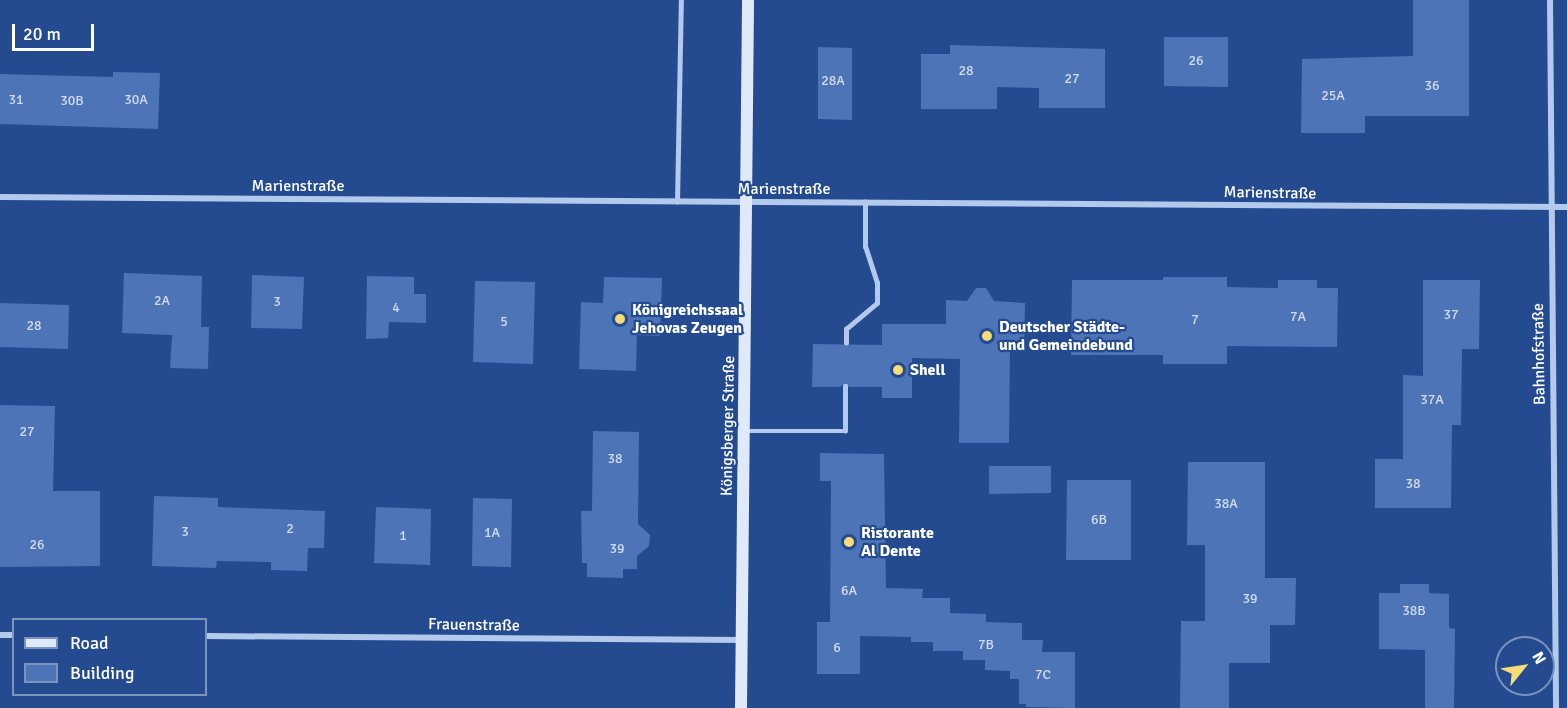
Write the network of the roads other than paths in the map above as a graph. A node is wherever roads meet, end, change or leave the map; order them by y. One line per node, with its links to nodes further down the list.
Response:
1 (681, 0): 5 (lane)
2 (748, 0): 6 (main road, Königsberger Straße)
3 (1550, 0): 8 (street, Bahnhofstraße)
4 (0, 197): 5 (street, Marienstraße)
5 (677, 202): 6 (street, Marienstraße)
6 (747, 202): 7 (street, Marienstraße); 12 (main road, Königsberger Straße)
7 (866, 202): 8 (street, Marienstraße); 10 (lane)
8 (1552, 207): 9 (street, Marienstraße); 16 (street, Bahnhofstraße)
9 (1567, 207)
10 (846, 343)
11 (845, 386): 12 (lane)
12 (744, 431): 14 (main road, Königsberger Straße)
13 (207, 636): 14 (street, Frauenstraße)
14 (742, 640): 15 (main road, Königsberger Straße)
15 (741, 708)
16 (1556, 708)

